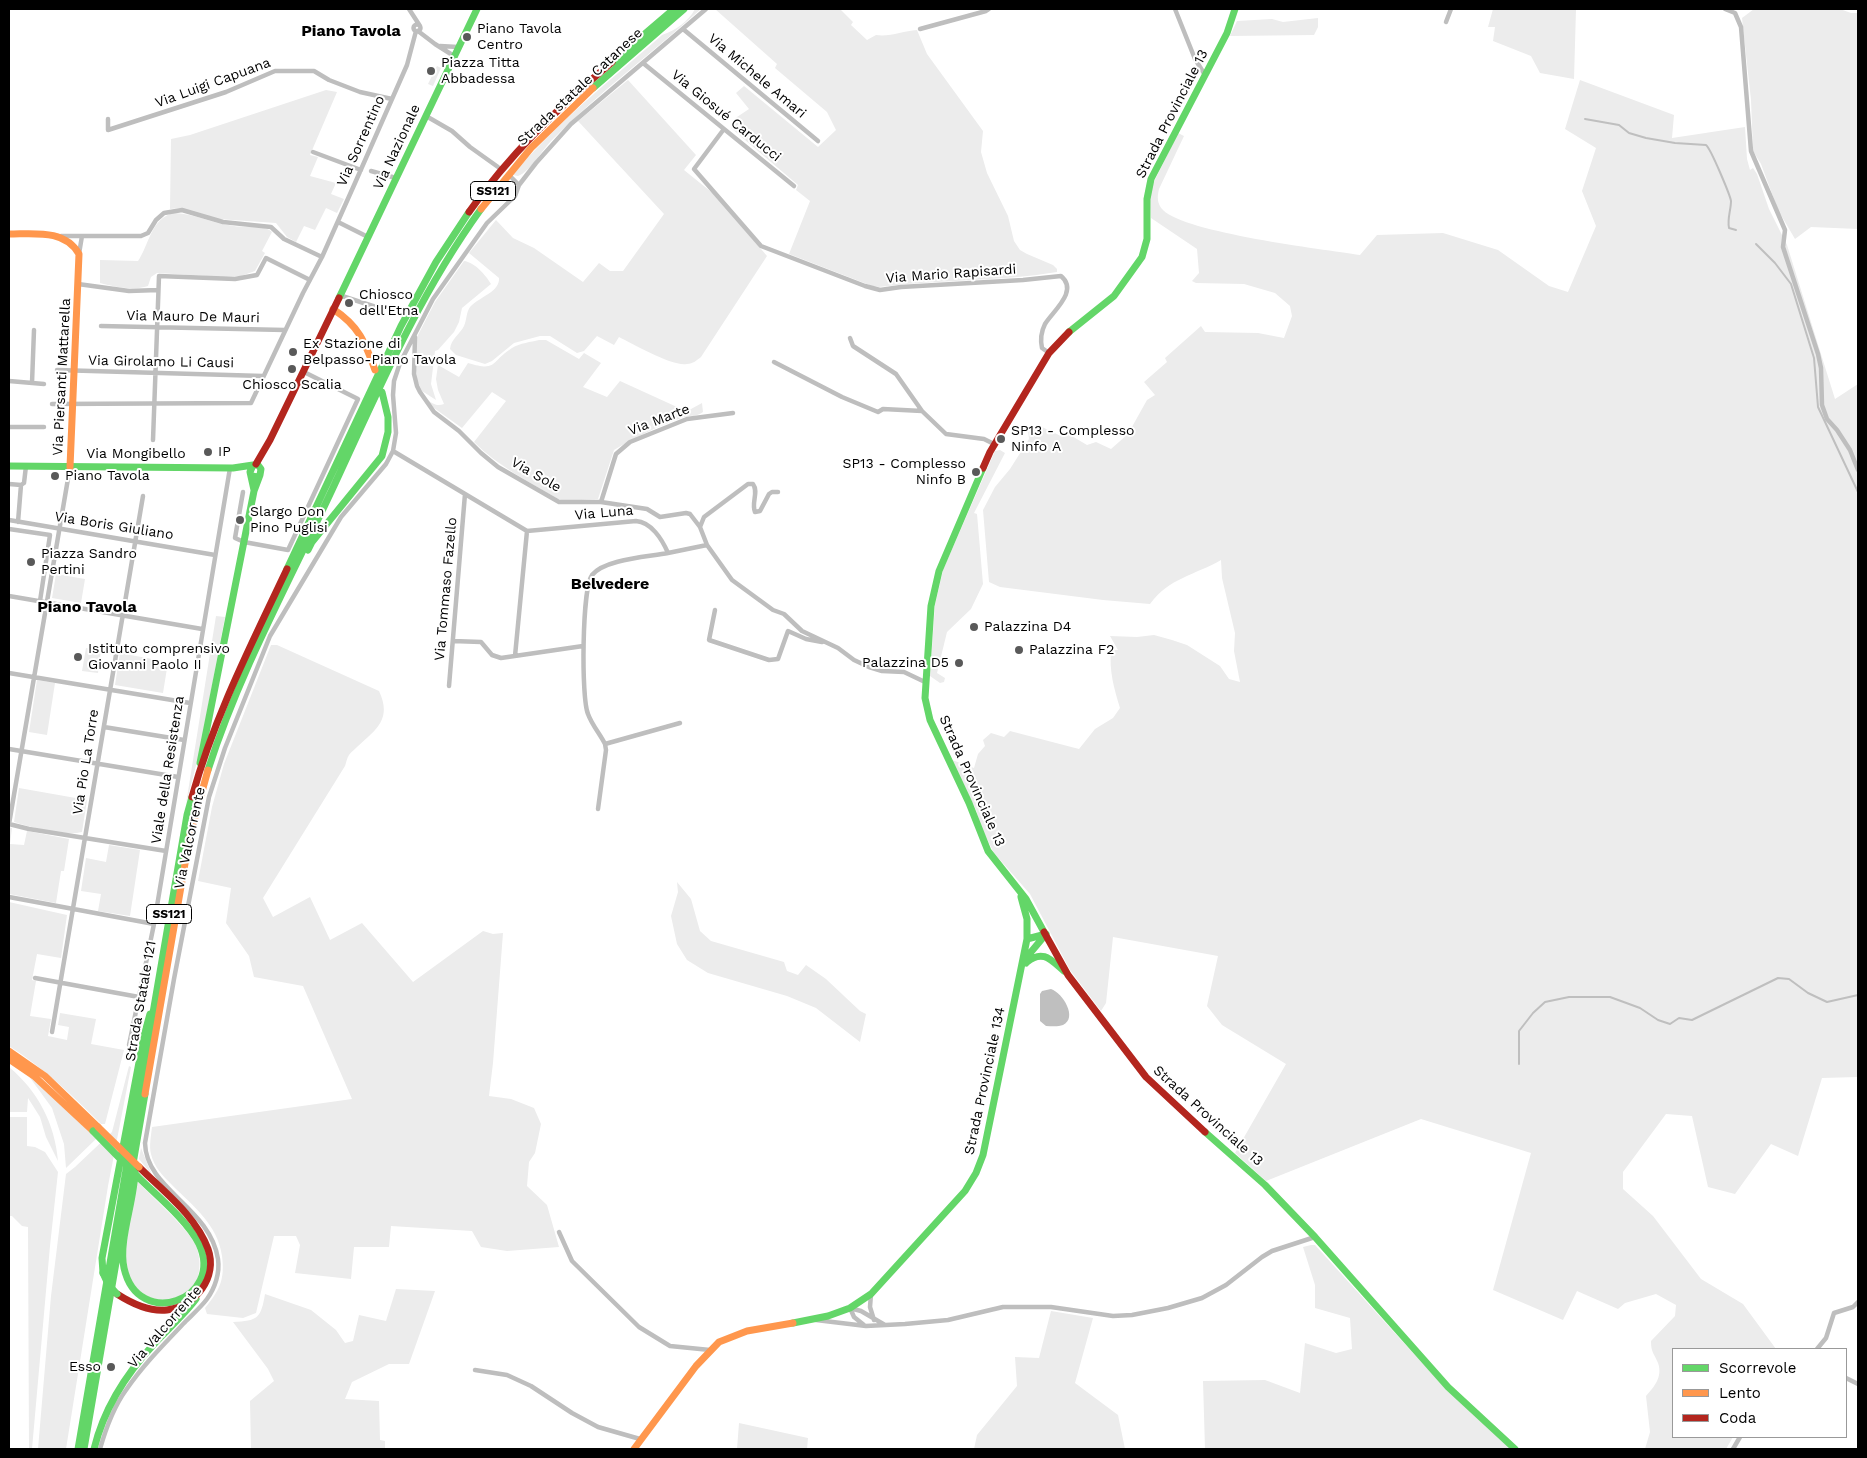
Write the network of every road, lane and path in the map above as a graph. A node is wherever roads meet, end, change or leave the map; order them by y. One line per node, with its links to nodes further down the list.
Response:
1 (408, 9): 12 (street)
2 (477, 9): 16 (main road, Via Nazionale)
3 (674, 9): 67 (main road, Strada statale Catanese / SS121)
4 (684, 9): 70 (main road, Strada statale Catanese / SS121)
5 (706, 9): 14 (street)
6 (989, 9): 13 (street)
7 (1175, 9): 19 (street)
8 (1235, 9): 19 (main road, Strada Provinciale 13)
9 (1451, 9): 11 (street)
10 (1725, 9): 80 (street)
11 (1446, 22)
12 (418, 28): 15 (street); 20 (street, Via Sorrentino)
13 (920, 28)
14 (683, 29): 18 (street); 24 (street, Via Michele Amari)
15 (434, 44): 16 (street); 17 (street)
16 (458, 47): 17 (main road, Via Nazionale)
17 (454, 56): 21 (main road, Via Nazionale)
18 (643, 63): 23 (street, Via Giosué Carducci); 31 (street)
19 (1206, 75): 52 (main road, Strada Provinciale 13)
20 (392, 99): 22 (street, Via Luigi Capuana); 27 (street, Via Sorrentino)
21 (426, 116): 26 (street); 30 (main road, Via Nazionale)
22 (108, 119)
23 (724, 129): 32 (street, Via Giosué Carducci); 52 (street, Via Mario Rapisardi)
24 (818, 141)
25 (313, 152): 27 (street)
26 (498, 167)
27 (361, 170): 33 (street, Via Sorrentino)
28 (371, 171): 30 (street)
29 (510, 176): 31 (street)
30 (396, 178): 37 (main road, Via Nazionale)
31 (519, 185): 50 (street)
32 (794, 186)
33 (338, 222): 37 (street); 39 (street, Via Sorrentino)
34 (9, 234): 35 (main road)
35 (59, 236): 36 (street); 38 (main road)
36 (82, 236): 38 (street); 39 (street)
37 (368, 237): 43 (main road, Via Nazionale)
38 (79, 254): 41 (main road, Via Piersanti Mattarella)
39 (322, 257): 40 (street)
40 (310, 280): 42 (street); 49 (street)
41 (78, 284): 42 (street); 56 (main road, Via Piersanti Mattarella)
42 (158, 290): 47 (street)
43 (339, 295): 44 (main road, Via Nazionale); 45 (street)
44 (333, 309): 55 (main road); 57 (main road, Via Nazionale)
45 (382, 309)
46 (101, 326): 47 (street, Via Mauro De Mauri)
47 (157, 327): 49 (street, Via Mauro De Mauri); 58 (street)
48 (34, 330): 61 (street)
49 (285, 330): 59 (street)
50 (415, 335): 75 (street); 88 (street, Via Sole)
51 (850, 338): 68 (street)
52 (1049, 352): 74 (main road, Strada Provinciale 13)
53 (774, 362): 68 (street)
54 (57, 370): 56 (street, Via Girolamo Li Causi)
55 (375, 370)
56 (74, 371): 58 (street, Via Girolamo Li Causi); 65 (main road, Via Piersanti Mattarella)
57 (304, 372): 81 (main road, Via Nazionale); 96 (street)
58 (155, 374): 59 (street, Via Girolamo Li Causi); 66 (street)
59 (264, 376): 66 (street)
60 (9, 381): 61 (street)
61 (32, 383): 62 (street)
62 (44, 384)
63 (382, 392): 100 (main road)
64 (52, 404): 65 (street)
65 (72, 404): 66 (street); 78 (main road, Via Piersanti Mattarella)
66 (154, 404): 73 (street)
67 (362, 410): 124 (main road, Strada Statale 121 / SS121)
68 (922, 411): 74 (street)
69 (733, 413): 88 (street, Via Marte)
70 (364, 421): 100 (main road, Strada Statale 121 / SS121)
71 (9, 427): 72 (street)
72 (44, 427)
73 (153, 440)
74 (994, 444): 113 (main road, Strada Provinciale 13)
75 (393, 451): 86 (street); 166 (street, Via Valcorrente)
76 (9, 466): 77 (main road, Via Mongibello)
77 (26, 466): 78 (main road, Via Mongibello); 83 (street)
78 (70, 467): 79 (main road, Via Mongibello); 93 (street, Via Piersanti Mattarella)
79 (232, 468): 81 (main road); 81 (main road); 99 (street, Viale della Resistenza)
80 (1858, 470)
81 (256, 471): 96 (main road)
82 (9, 484): 83 (street)
83 (21, 485): 90 (street)
84 (243, 492): 96 (street)
85 (778, 492): 91 (street)
86 (465, 494): 94 (street); 107 (street, Via Tommaso Fazello)
87 (143, 496): 95 (street, Via Pio La Torre)
88 (601, 502): 91 (street, Via Sole)
89 (9, 520): 90 (street, Via Boris Giuliano)
90 (18, 522): 93 (street, Via Boris Giuliano)
91 (700, 527): 97 (street)
92 (9, 528): 102 (street)
93 (59, 529): 95 (street, Via Boris Giuliano); 103 (street, Via Piersanti Mattarella)
94 (527, 531): 98 (street, Via Luna); 110 (street)
95 (135, 541): 99 (street, Via Boris Giuliano); 105 (street, Via Pio La Torre)
96 (244, 542): 124 (main road)
97 (707, 545): 98 (street); 108 (street)
98 (668, 553): 109 (street)
99 (215, 555): 106 (street, Viale della Resistenza)
100 (282, 594): 148 (main road, Strada Statale 121 / SS121)
101 (9, 596): 102 (street)
102 (40, 601): 103 (street)
103 (47, 602): 105 (street); 112 (street, Via Piersanti Mattarella)
104 (715, 610): 108 (street)
105 (122, 614): 106 (street); 115 (street, Via Pio La Torre)
106 (202, 629): 116 (street, Viale della Resistenza)
107 (453, 641): 110 (street); 114 (street, Via Tommaso Fazello)
108 (825, 643): 113 (street)
109 (583, 646): 110 (street); 120 (street)
110 (515, 656)
111 (9, 673): 112 (street)
112 (34, 676): 115 (street); 122 (street, Via Piersanti Mattarella)
113 (925, 682): 130 (main road, Strada Provinciale 13)
114 (449, 686)
115 (110, 688): 116 (street); 118 (street, Via Pio La Torre)
116 (190, 703): 119 (street, Viale della Resistenza)
117 (680, 723): 120 (street)
118 (104, 727): 119 (street); 123 (street, Via Pio La Torre)
119 (184, 740): 125 (street, Viale della Resistenza)
120 (605, 744): 126 (street)
121 (9, 749): 122 (street)
122 (23, 751): 123 (street); 127 (street, Via Piersanti Mattarella)
123 (98, 763): 125 (street); 128 (street, Via Pio La Torre)
124 (198, 775): 141 (main road, Strada Statale 121 / SS121)
125 (178, 776): 129 (street, Viale della Resistenza)
126 (598, 809)
127 (9, 824): 128 (street)
128 (85, 838): 129 (street); 132 (street, Via Pio La Torre)
129 (166, 850): 133 (street, Viale della Resistenza)
130 (1019, 890): 134 (main road, Strada Provinciale 13); 135 (main road)
131 (9, 897): 132 (street)
132 (73, 910): 133 (street); 139 (street, Via Pio La Torre)
133 (154, 924): 140 (street, Viale della Resistenza)
134 (1046, 934): 135 (main road); 136 (main road); 137 (main road, Strada Provinciale 13)
135 (1027, 939): 142 (main road)
136 (1025, 964): 137 (main road); 142 (main road)
137 (1068, 975): 150 (main road, Strada Provinciale 13)
138 (35, 978): 139 (street)
139 (60, 983): 140 (street); 143 (street, Via Pio La Torre)
140 (139, 997): 144 (street, Viale della Resistenza)
141 (155, 997): 151 (main road, bridge); 163 (main road, Strada Statale 121 / SS121)
142 (1016, 997): 152 (main road, Strada Provinciale 134)
143 (52, 1032)
144 (129, 1045)
145 (9, 1051): 147 (main road)
146 (9, 1059): 147 (main road)
147 (96, 1129): 148 (main road, bridge); 151 (main road, bridge)
148 (135, 1158): 164 (main road, Strada Statale 121 / SS121)
149 (559, 1232): 160 (street)
150 (1315, 1237): 157 (street); 168 (main road, Strada Provinciale 13)
151 (202, 1292): 165 (main road)
152 (871, 1294): 154 (main road, Strada Provinciale 134); 156 (street)
153 (1858, 1302): 159 (street)
154 (850, 1308): 155 (main road, Strada Provinciale 134); 156 (street); 158 (street)
155 (813, 1319): 158 (street); 160 (main road, Strada Provinciale 134)
156 (874, 1320): 157 (street)
157 (886, 1325): 158 (street)
158 (866, 1326)
159 (1818, 1348)
160 (710, 1350): 162 (main road, Strada Provinciale 134)
161 (475, 1370): 162 (street)
162 (640, 1439): 167 (main road, Strada Provinciale 134)
163 (78, 1449)
164 (84, 1449)
165 (94, 1449)
166 (100, 1449)
167 (634, 1449)
168 (1515, 1449)

